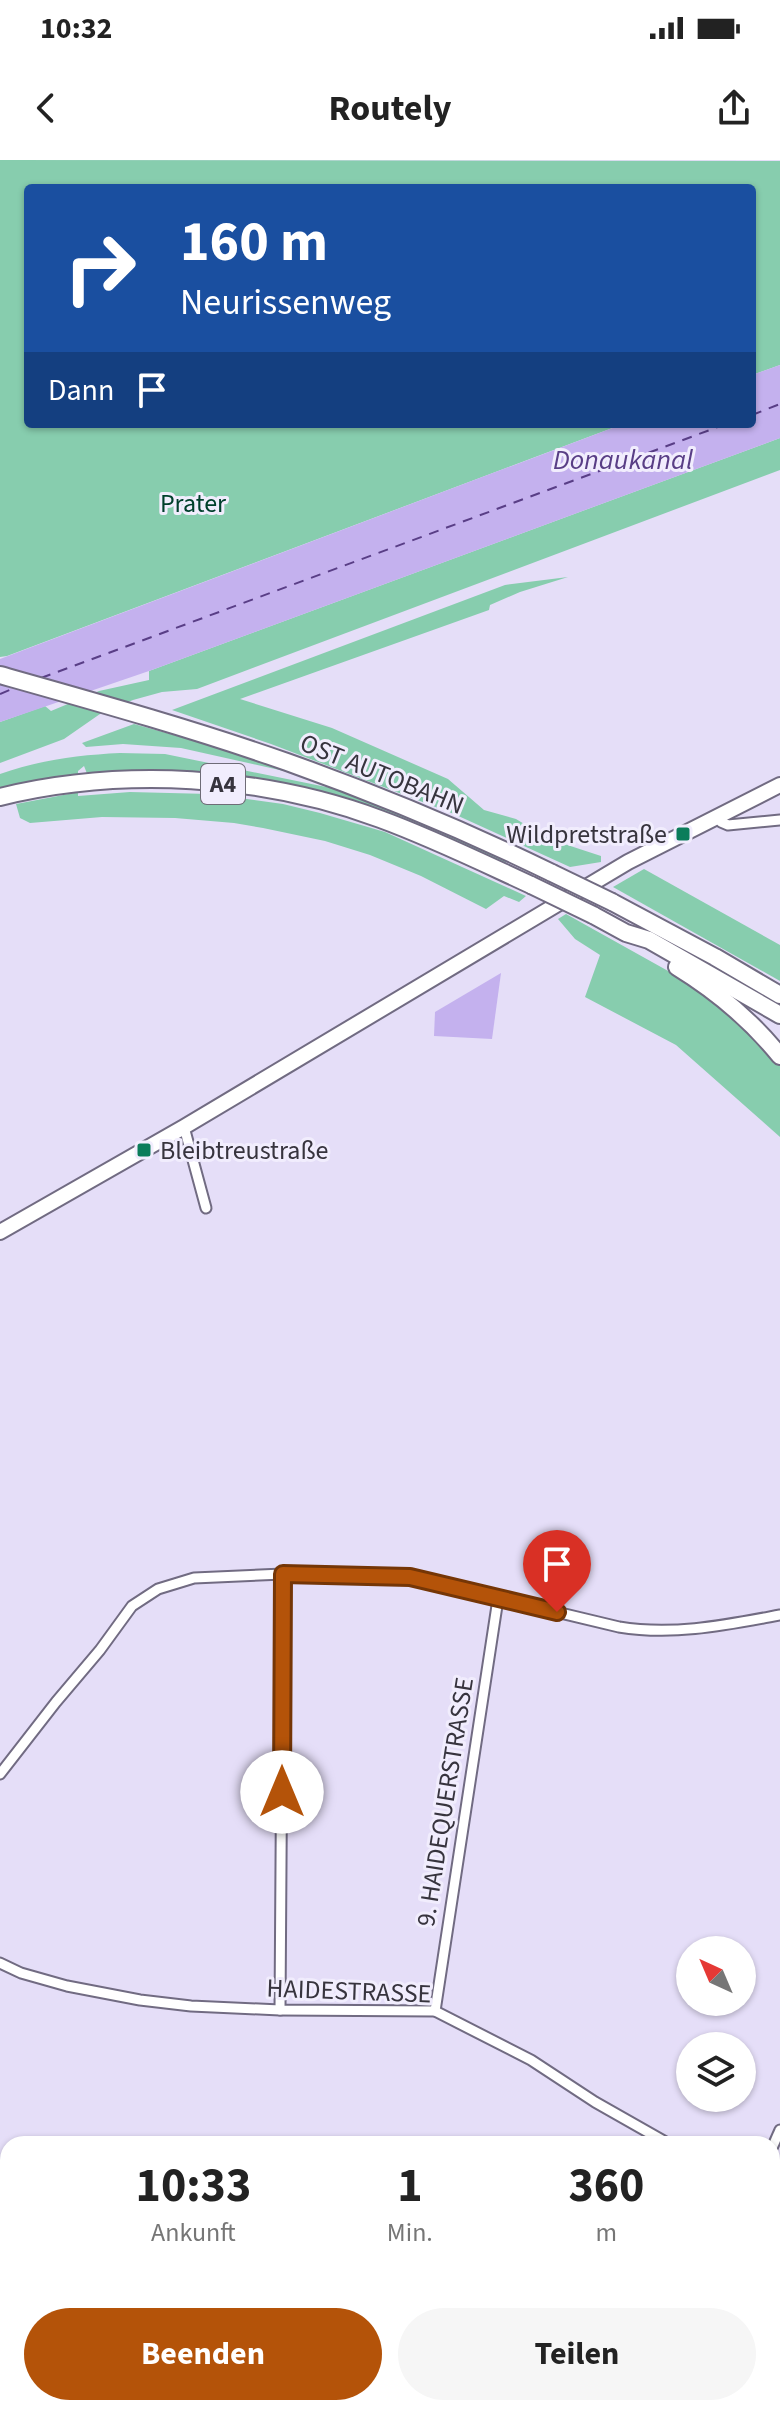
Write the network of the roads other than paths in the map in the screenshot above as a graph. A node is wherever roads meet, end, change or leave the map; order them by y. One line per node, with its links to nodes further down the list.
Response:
1 (0, 675): 7 (highway, OST AUTOBAHN / A4, bridge)
2 (780, 785): 4 (main road)
3 (0, 797): 6 (highway, OST AUTOBAHN / A4, bridge)
4 (717, 816): 5 (street); 10 (main road)
5 (780, 820)
6 (626, 933): 8 (highway, A4); 9 (highway)
7 (780, 995)
8 (780, 1015)
9 (780, 1056)
10 (184, 1127): 11 (street); 12 (main road)
11 (206, 1208)
12 (0, 1232)
13 (283, 1574): 14 (street); 16 (street); 18 (street)
14 (498, 1599): 15 (street); 19 (street, 9. HAIDEQUERSTRASSE)
15 (780, 1615)
16 (0, 1774)
17 (0, 1963): 18 (street, HAIDESTRASSE)
18 (280, 2010): 19 (street, HAIDESTRASSE)
19 (435, 2011): 20 (street, HAIDESTRASSE)
20 (655, 2136)

